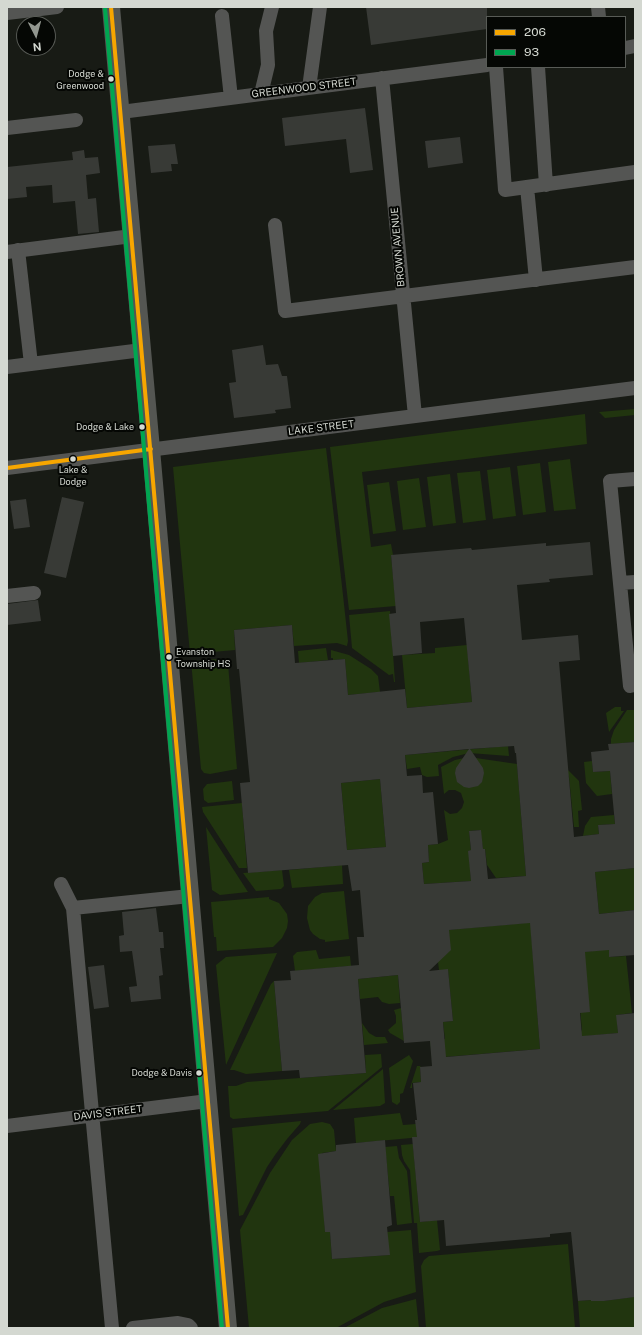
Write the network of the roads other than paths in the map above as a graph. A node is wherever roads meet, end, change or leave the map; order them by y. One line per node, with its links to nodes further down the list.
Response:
1 (57, 7): 5 (street)
2 (111, 7): 14 (main road)
3 (272, 7): 12 (street)
4 (320, 7): 11 (street)
5 (7, 13)
6 (222, 16): 13 (street)
7 (486, 65): 10 (street, GREENWOOD STREET)
8 (496, 68): 19 (street)
9 (538, 68): 18 (street)
10 (382, 78): 11 (street, GREENWOOD STREET); 25 (street, BROWN AVENUE)
11 (309, 88): 12 (street, GREENWOOD STREET)
12 (260, 94): 13 (street, GREENWOOD STREET)
13 (231, 98): 14 (street, GREENWOOD STREET)
14 (121, 112): 21 (main road)
15 (76, 120): 16 (street)
16 (7, 128)
17 (635, 172): 18 (street)
18 (546, 185): 19 (street)
19 (527, 187): 24 (street)
20 (275, 225): 25 (street)
21 (132, 236): 22 (street); 26 (main road)
22 (12, 251): 27 (street)
23 (635, 267): 24 (street)
24 (536, 280): 25 (street)
25 (403, 297): 30 (street, BROWN AVENUE)
26 (142, 350): 27 (street); 31 (main road)
27 (31, 364): 28 (street)
28 (7, 367)
29 (635, 388): 30 (street, LAKE STREET)
30 (415, 416): 31 (street, LAKE STREET)
31 (151, 449): 32 (street, LAKE STREET); 40 (main road)
32 (7, 468)
33 (635, 479): 35 (street)
34 (635, 582): 35 (street)
35 (620, 583): 38 (street)
36 (34, 593): 37 (street)
37 (7, 596)
38 (633, 685)
39 (60, 884): 41 (street)
40 (190, 896): 41 (street); 42 (main road)
41 (74, 908): 43 (street)
42 (208, 1101): 43 (street, DAVIS STREET); 48 (main road)
43 (92, 1115): 44 (street, DAVIS STREET); 45 (street)
44 (7, 1126)
45 (112, 1328)
46 (133, 1328): 47 (street)
47 (191, 1328)
48 (228, 1328)

